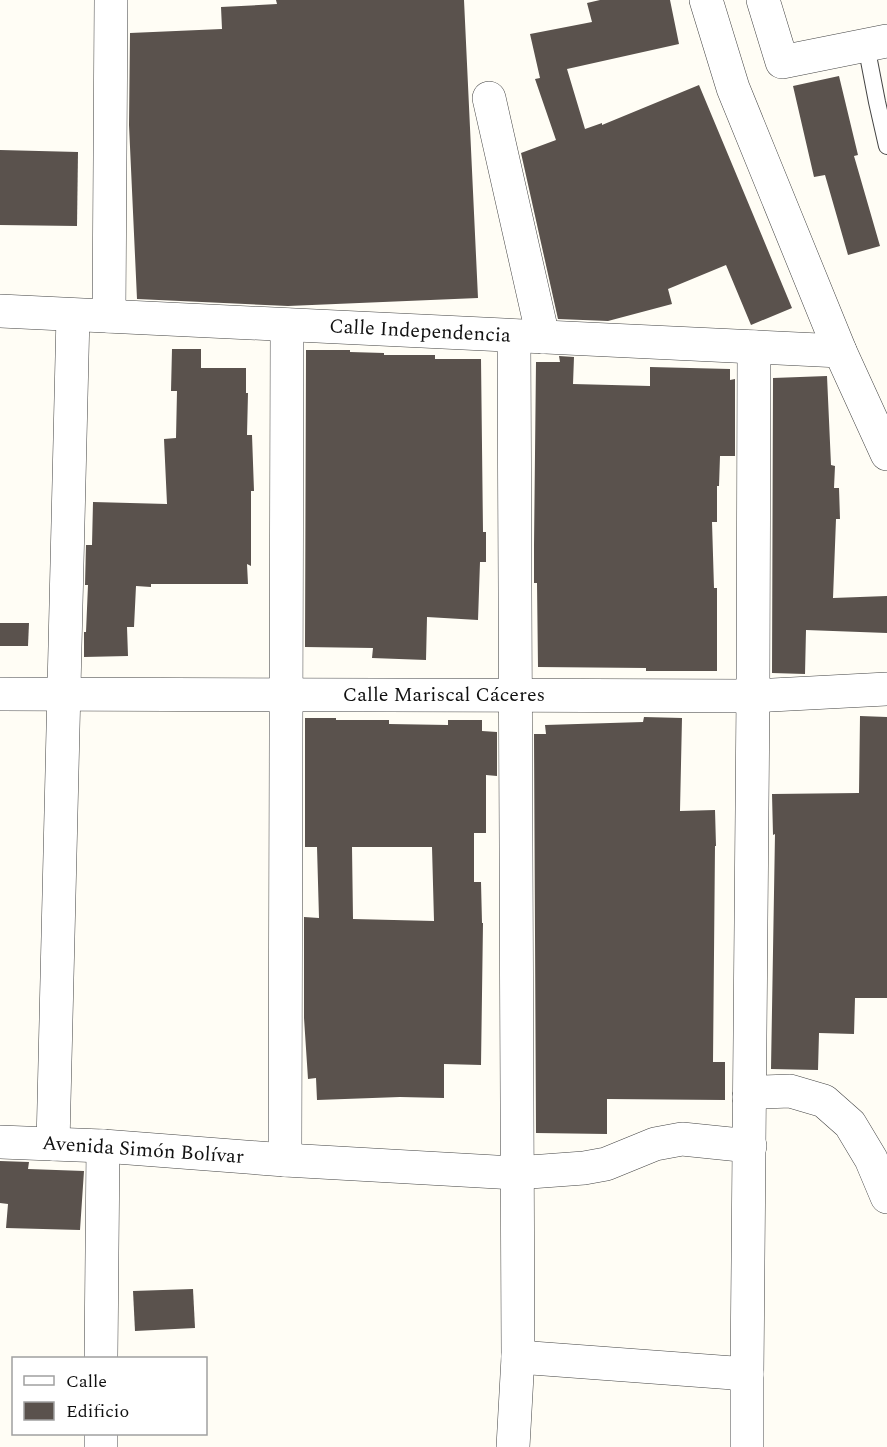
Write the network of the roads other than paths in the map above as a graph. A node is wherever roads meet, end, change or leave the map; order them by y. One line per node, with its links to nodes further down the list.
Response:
1 (111, 0): 9 (street)
2 (706, 0): 13 (street)
3 (763, 0): 4 (street)
4 (876, 43): 6 (lane)
5 (489, 98): 11 (street)
6 (887, 146)
7 (0, 311): 8 (street, Calle Independencia)
8 (73, 315): 9 (street, Calle Independencia); 17 (street)
9 (109, 316): 10 (street, Calle Independencia)
10 (287, 325): 11 (street, Calle Independencia); 18 (street)
11 (529, 336): 12 (street, Calle Independencia); 19 (street)
12 (754, 347): 13 (street, Calle Independencia); 20 (street)
13 (840, 351): 14 (street)
14 (887, 454)
15 (887, 689): 20 (street, Calle Mariscal Cáceres)
16 (0, 694): 17 (street, Calle Mariscal Cáceres)
17 (64, 695): 18 (street, Calle Mariscal Cáceres); 23 (street)
18 (285, 695): 19 (street, Calle Mariscal Cáceres); 26 (street)
19 (516, 695): 20 (street, Calle Mariscal Cáceres); 27 (street)
20 (753, 696): 21 (street)
21 (749, 1097): 25 (street); 28 (street)
22 (0, 1142): 23 (street, Avenida Simón Bolívar)
23 (53, 1144): 24 (street, Avenida Simón Bolívar)
24 (103, 1146): 26 (street, Avenida Simón Bolívar); 29 (street)
25 (750, 1146): 27 (street, Avenida Simón Bolívar); 31 (street)
26 (285, 1160): 27 (street, Avenida Simón Bolívar)
27 (516, 1173): 30 (street)
28 (887, 1197)
29 (102, 1357)
30 (518, 1357): 31 (street); 32 (street)
31 (747, 1374): 33 (street)
32 (513, 1447)
33 (747, 1447)

